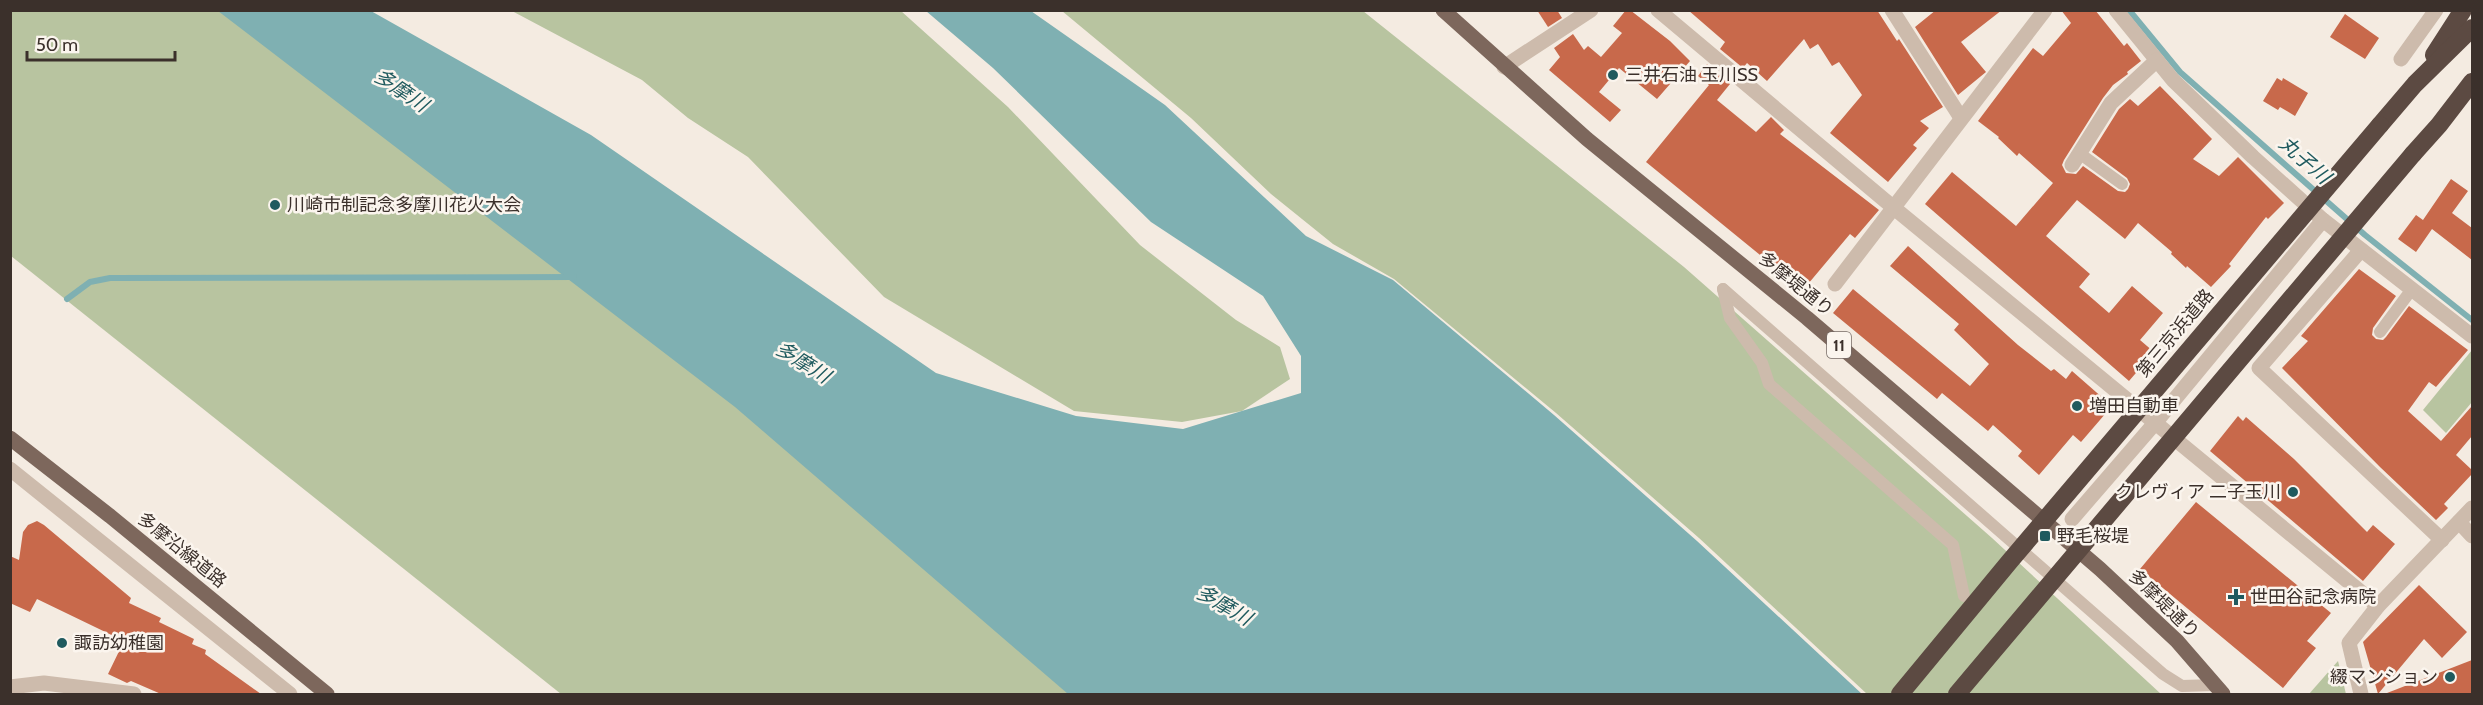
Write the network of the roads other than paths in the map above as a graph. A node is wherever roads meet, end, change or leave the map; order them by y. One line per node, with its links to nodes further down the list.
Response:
1 (1443, 10): 12 (main road, 多摩堤通り / 11)
2 (1591, 10): 12 (street)
3 (1658, 10): 20 (street)
4 (1892, 10): 16 (street)
5 (2045, 10): 16 (street)
6 (2116, 10): 11 (street)
7 (2436, 10): 10 (street)
8 (2463, 10): 14 (highway)
9 (2472, 28): 14 (highway)
10 (2401, 58)
11 (2157, 60): 18 (street); 21 (street)
12 (1504, 67): 38 (main road, 多摩堤通り / 11)
13 (2472, 82): 17 (highway)
14 (2415, 84): 42 (highway, 第三京浜道路, bridge)
15 (2472, 99): 17 (highway)
16 (1961, 118): 20 (street)
17 (2439, 125): 43 (highway, bridge)
18 (2076, 159): 19 (lane)
19 (2122, 184)
20 (1894, 208): 23 (street); 27 (street)
21 (2324, 220): 22 (street); 27 (street)
22 (2361, 250): 24 (street); 34 (street)
23 (1835, 284)
24 (2412, 289): 25 (lane); 26 (street)
25 (2380, 332)
26 (2472, 336)
27 (2155, 423): 31 (street); 36 (street)
28 (10, 438): 41 (main road, 多摩沿線道路)
29 (10, 469): 40 (street)
30 (2472, 508): 32 (street)
31 (2072, 519)
32 (2459, 522): 33 (street); 34 (street)
33 (2472, 536)
34 (2442, 540): 36 (street)
35 (1964, 596): 38 (lane)
36 (2378, 606): 44 (street)
37 (10, 687): 39 (street)
38 (2219, 690)
39 (134, 694)
40 (290, 694)
41 (327, 694)
42 (1900, 694)
43 (1957, 694)
44 (2361, 694)

